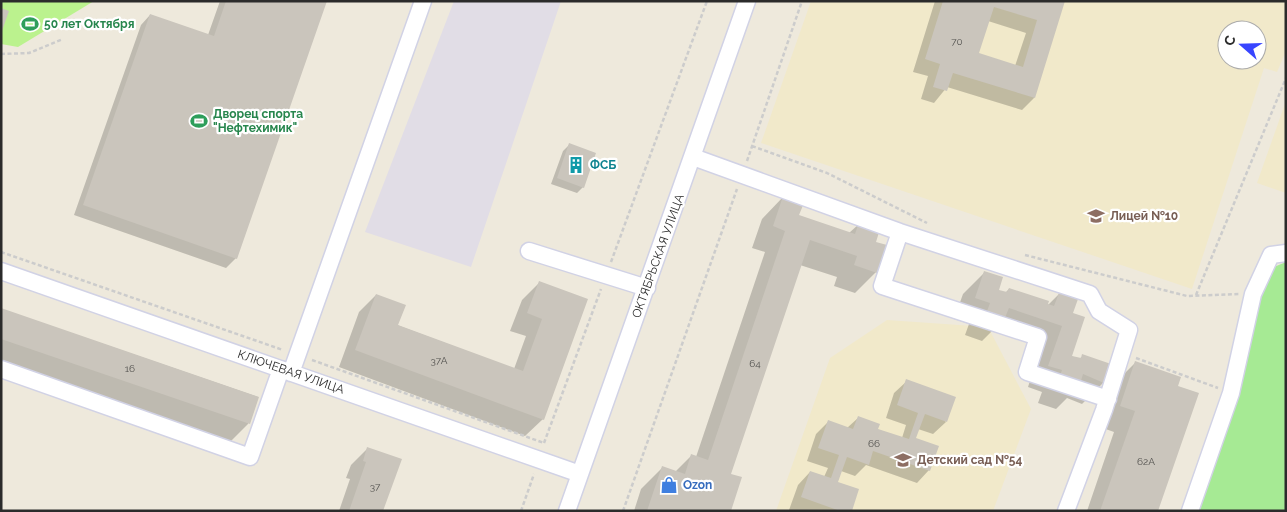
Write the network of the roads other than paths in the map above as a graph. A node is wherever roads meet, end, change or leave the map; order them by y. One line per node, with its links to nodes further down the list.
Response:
1 (423, 1): 10 (street)
2 (747, 1): 3 (street, ОКТЯБРЬСКАЯ УЛИЦА)
3 (693, 157): 4 (street); 8 (street, ОКТЯБРЬСКАЯ УЛИЦА)
4 (900, 232): 11 (street); 11 (street)
5 (529, 251): 8 (street)
6 (1286, 253): 15 (street)
7 (1, 271): 10 (street, КЛЮЧЕВАЯ УЛИЦА)
8 (647, 288): 12 (street, ОКТЯБРЬСКАЯ УЛИЦА)
9 (1, 369): 10 (street)
10 (286, 371): 12 (street, КЛЮЧЕВАЯ УЛИЦА)
11 (1108, 399): 14 (street)
12 (580, 474): 13 (street, ОКТЯБРЬСКАЯ УЛИЦА)
13 (567, 511)
14 (1066, 511)
15 (1190, 511)

